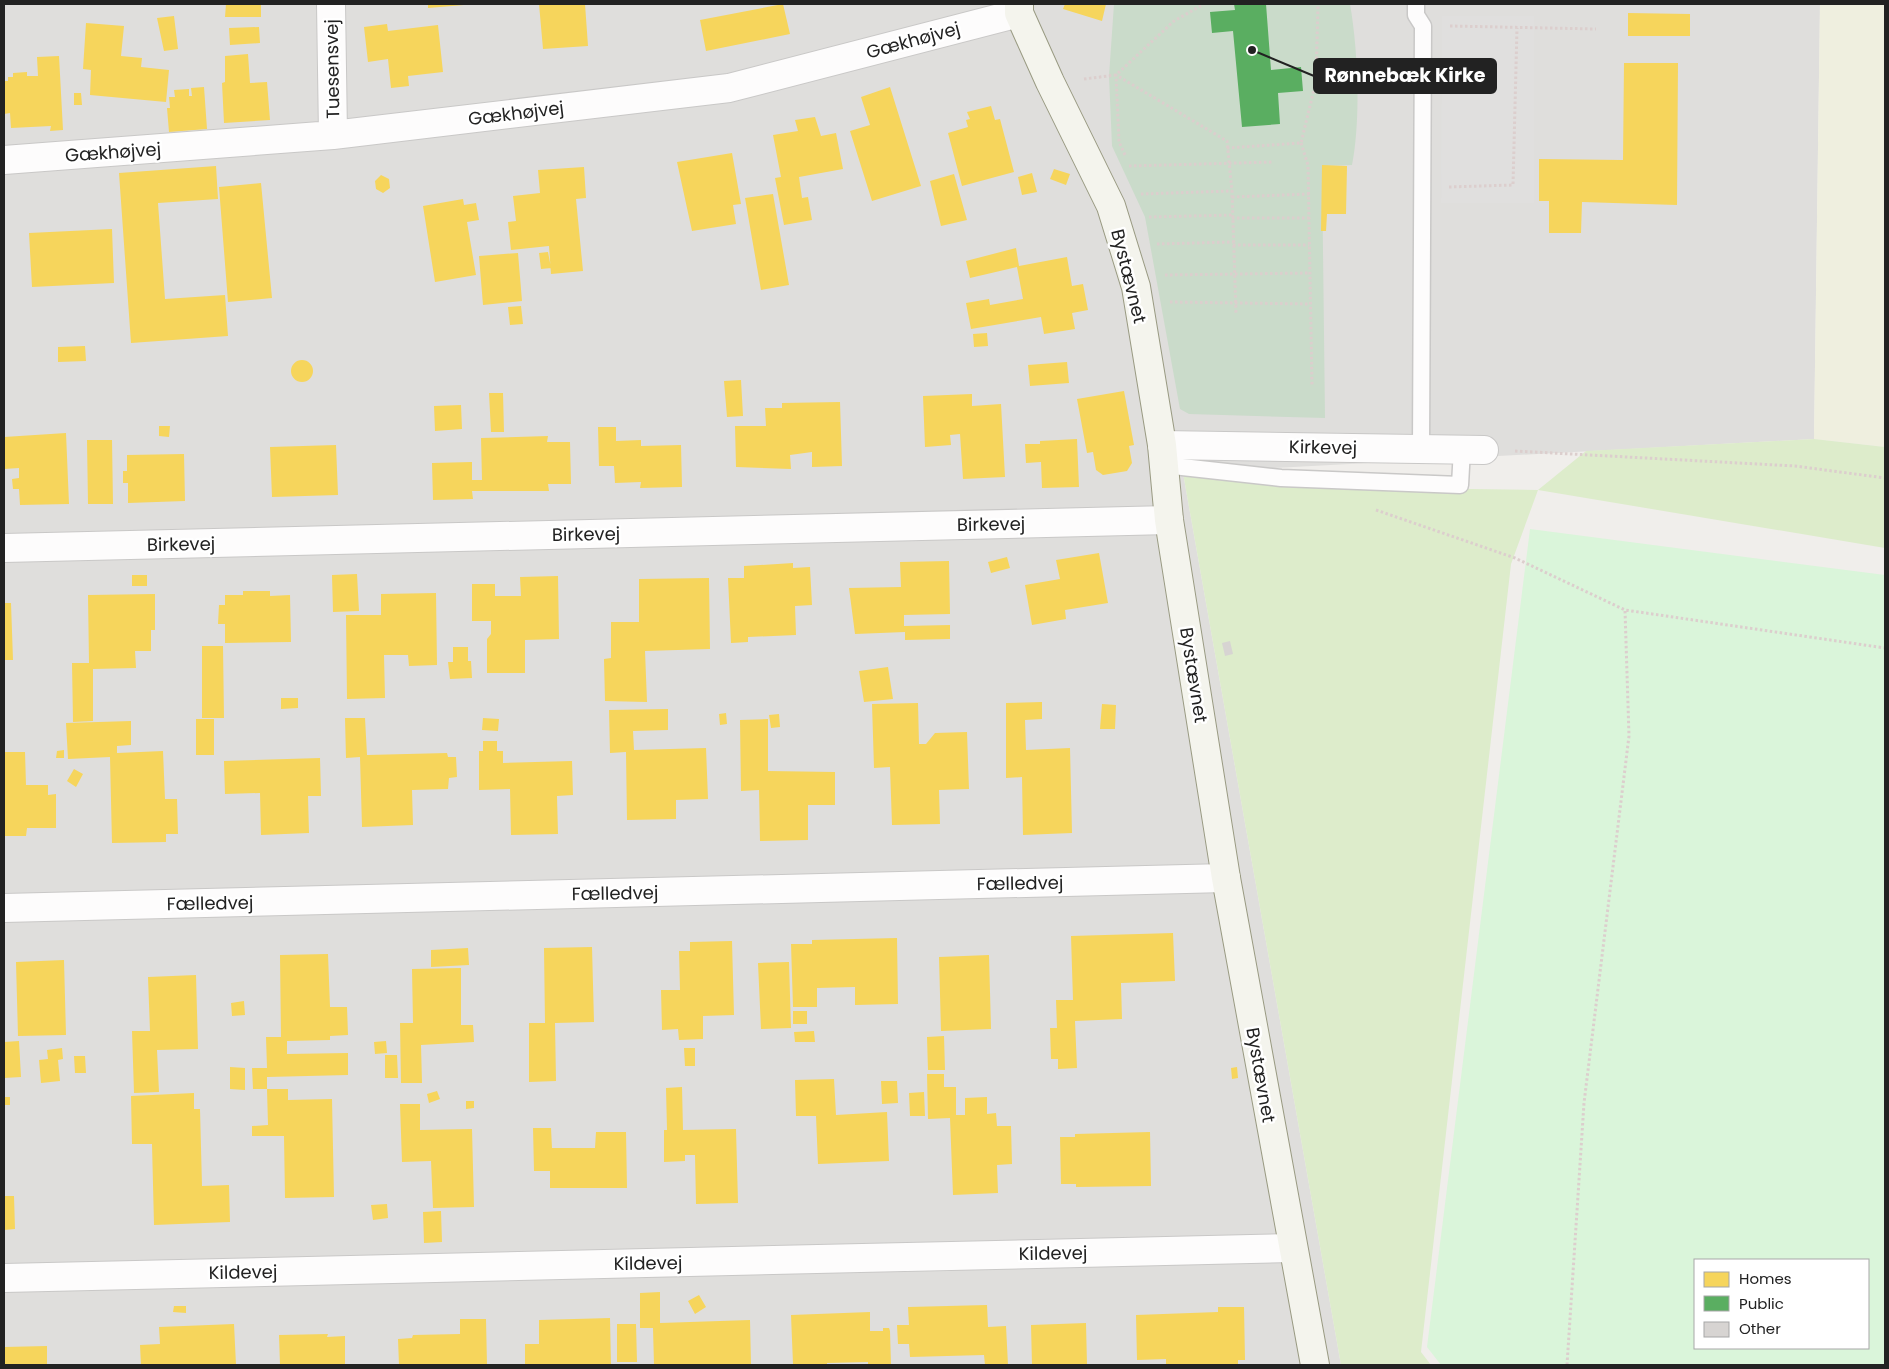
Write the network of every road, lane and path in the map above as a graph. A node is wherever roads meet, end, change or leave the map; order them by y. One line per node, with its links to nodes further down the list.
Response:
1 (331, 4): 13 (street, Tuesensvej)
2 (1204, 4): 9 (path)
3 (1318, 4): 11 (path)
4 (1416, 4): 6 (lane)
5 (1019, 8): 12 (street, Bystævnet); 13 (street, Gækhøjvej)
6 (1423, 26): 7 (path); 10 (lane)
7 (1518, 28): 8 (path); 22 (path)
8 (1596, 29)
9 (1116, 75): 12 (path); 15 (path); 19 (path)
10 (1423, 76): 11 (path); 22 (lane)
11 (1316, 81): 14 (path)
12 (1050, 82): 50 (street, Bystævnet)
13 (333, 135): 16 (street, Gækhøjvej)
14 (1301, 143): 15 (path); 25 (path)
15 (1227, 148): 18 (path)
16 (4, 160)
17 (1274, 162): 18 (path)
18 (1229, 164): 19 (path); 23 (path)
19 (1129, 166): 20 (path)
20 (1132, 173)
21 (1137, 187): 24 (path)
22 (1422, 188): 48 (lane)
23 (1232, 191): 24 (path); 26 (path)
24 (1140, 194): 27 (path)
25 (1309, 194): 26 (path); 31 (path)
26 (1232, 197): 29 (path)
27 (1143, 202)
28 (1146, 210): 30 (path)
29 (1232, 216): 30 (path); 31 (path); 34 (path)
30 (1149, 217): 32 (path)
31 (1309, 218): 36 (path)
32 (1151, 226)
33 (1153, 235): 35 (path)
34 (1233, 243): 35 (path); 36 (path); 39 (path)
35 (1156, 244): 37 (path)
36 (1309, 245): 40 (path)
37 (1157, 252)
38 (1161, 268): 41 (path)
39 (1234, 273): 40 (path); 41 (path); 43 (path)
40 (1309, 273): 44 (path)
41 (1163, 275): 42 (path)
42 (1164, 284)
43 (1235, 303): 44 (path); 45 (path); 46 (path)
44 (1310, 304): 47 (path)
45 (1169, 311)
46 (1236, 314)
47 (1312, 386)
48 (1421, 448): 49 (street, Kirkevej); 50 (street, Kirkevej)
49 (1473, 449): 50 (lane); 51 (path)
50 (1163, 455): 53 (street, Bystævnet)
51 (1885, 478)
52 (1370, 506): 55 (path)
53 (1169, 520): 54 (street, Birkevej); 57 (street, Bystævnet)
54 (4, 548)
55 (1625, 610): 56 (path); 62 (path)
56 (1885, 648)
57 (1226, 878): 58 (street, Fælledvej); 59 (street, Bystævnet)
58 (4, 908)
59 (1292, 1248): 60 (street, Kildevej); 61 (street, Bystævnet)
60 (4, 1278)
61 (1315, 1365)
62 (1567, 1365)

